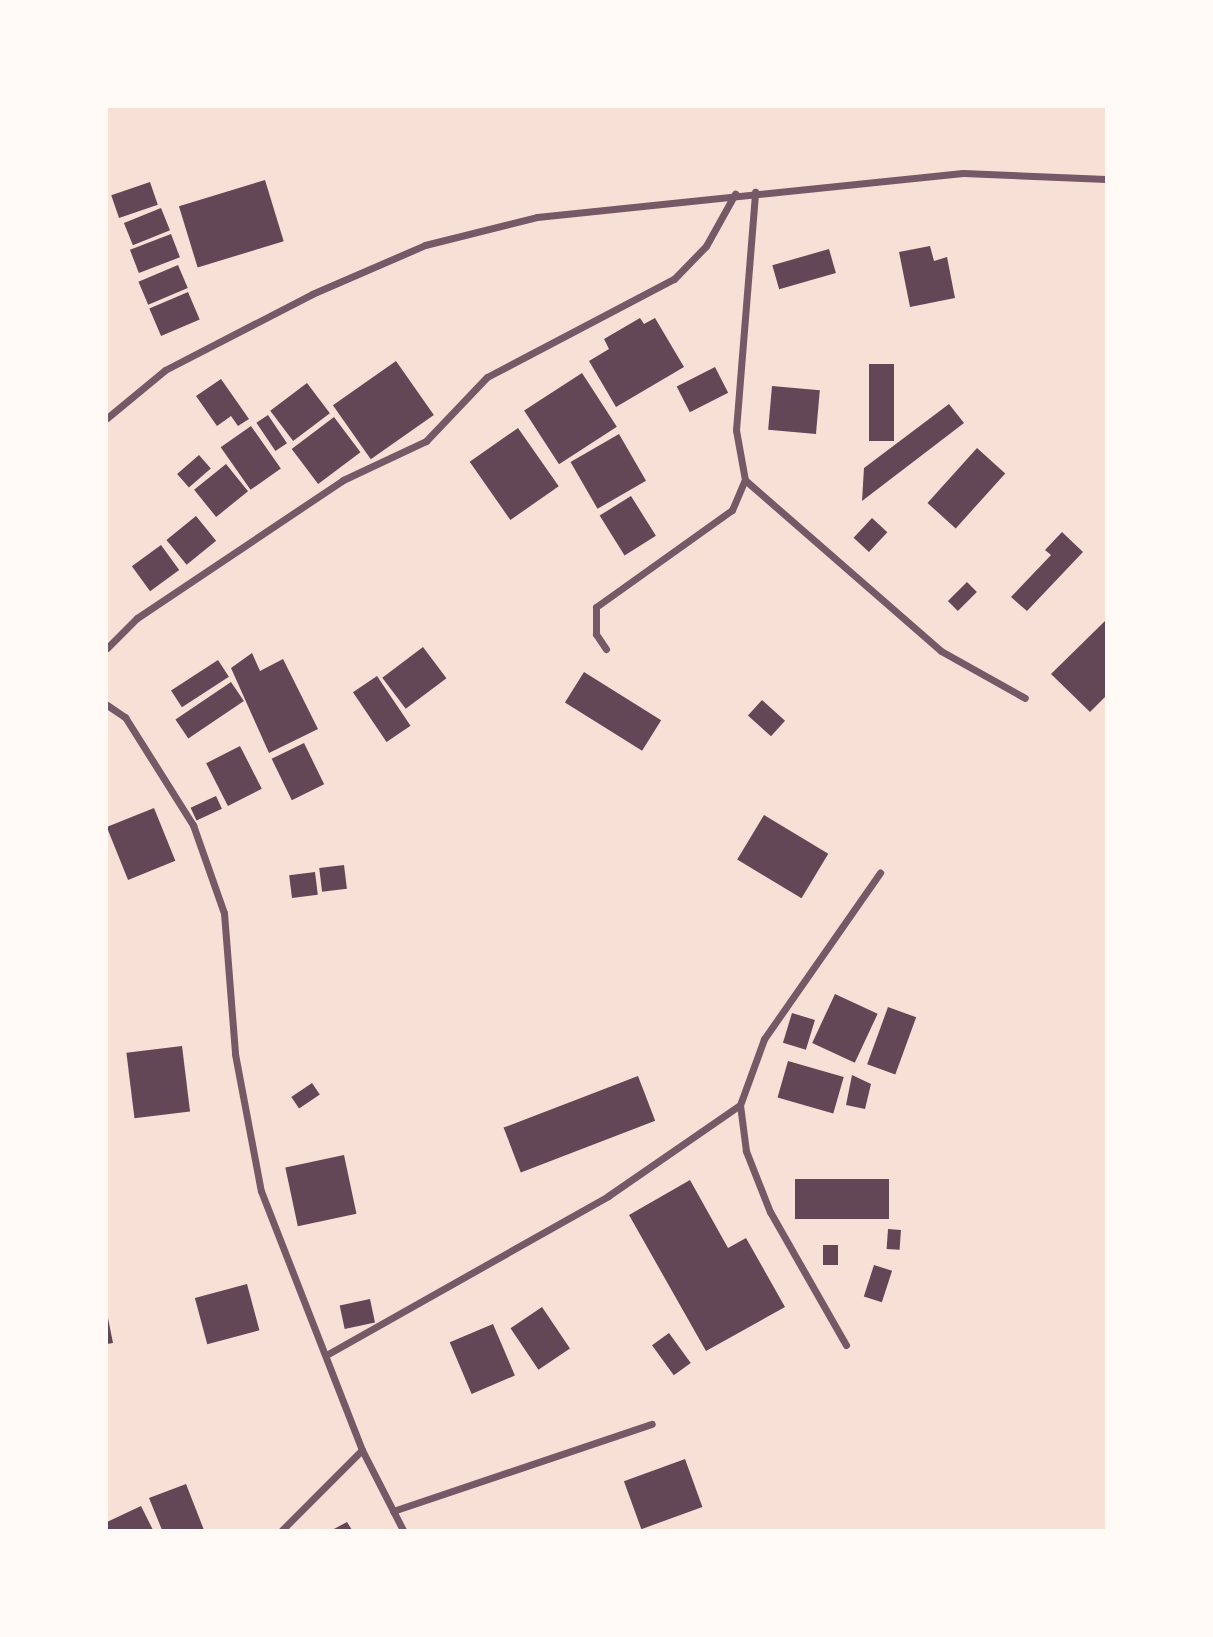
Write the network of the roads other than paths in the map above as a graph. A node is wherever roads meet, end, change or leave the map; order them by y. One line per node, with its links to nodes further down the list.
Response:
1 (1106, 179): 2 (street)
2 (755, 192): 3 (street); 5 (street)
3 (735, 194): 4 (street); 6 (street)
4 (107, 418)
5 (745, 480): 7 (street); 8 (street)
6 (107, 648)
7 (606, 649)
8 (1025, 698)
9 (107, 705): 13 (street)
10 (880, 873): 11 (street)
11 (740, 1105): 12 (street); 13 (street)
12 (846, 1345)
13 (328, 1354): 15 (street)
14 (652, 1424): 16 (street)
15 (362, 1450): 16 (street); 17 (street)
16 (393, 1511): 18 (street)
17 (282, 1530)
18 (403, 1530)

